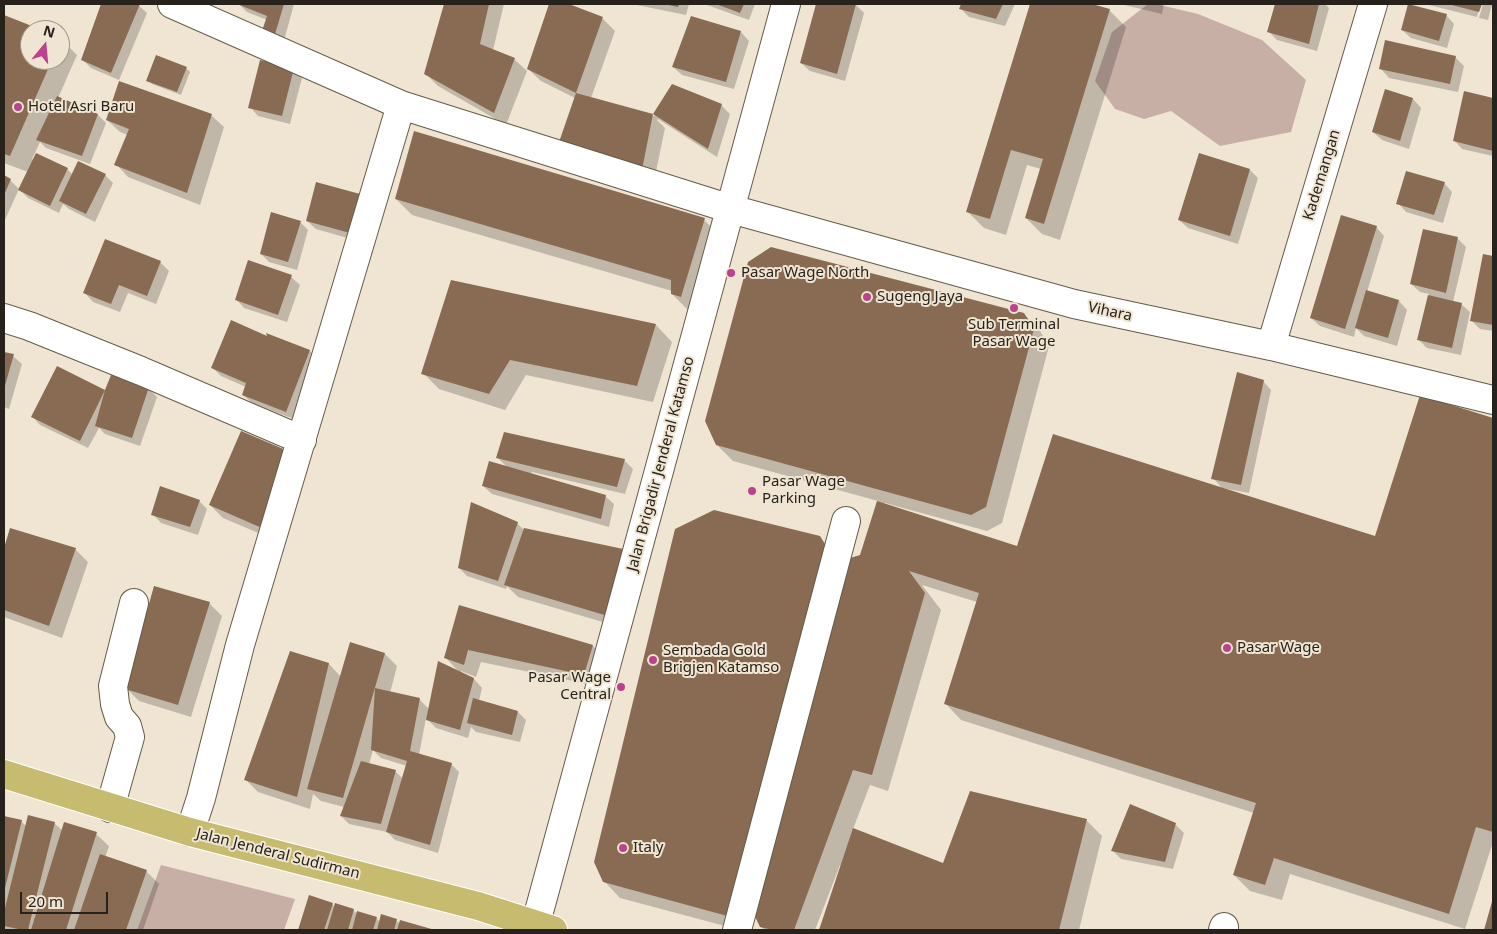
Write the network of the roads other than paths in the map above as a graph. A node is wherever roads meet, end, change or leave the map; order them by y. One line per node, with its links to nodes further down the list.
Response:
1 (172, 4): 4 (street, Vihara)
2 (786, 4): 6 (street, Jalan Brigadir Jenderal Katamso)
3 (1373, 4): 8 (street, Kademangan)
4 (204, 10): 5 (street, Vihara)
5 (401, 105): 6 (street, Vihara); 10 (street)
6 (731, 209): 8 (street, Vihara); 16 (street, Jalan Brigadir Jenderal Katamso)
7 (4, 318): 10 (street)
8 (1271, 346): 9 (street, Vihara)
9 (1493, 400)
10 (302, 440): 15 (street)
11 (846, 520): 17 (street)
12 (134, 603): 14 (street)
13 (4, 774): 14 (main road, Jalan Jenderal Sudirman)
14 (110, 808): 15 (main road, Jalan Jenderal Sudirman)
15 (190, 832): 16 (main road, Jalan Jenderal Sudirman)
16 (541, 929)
17 (737, 930)

